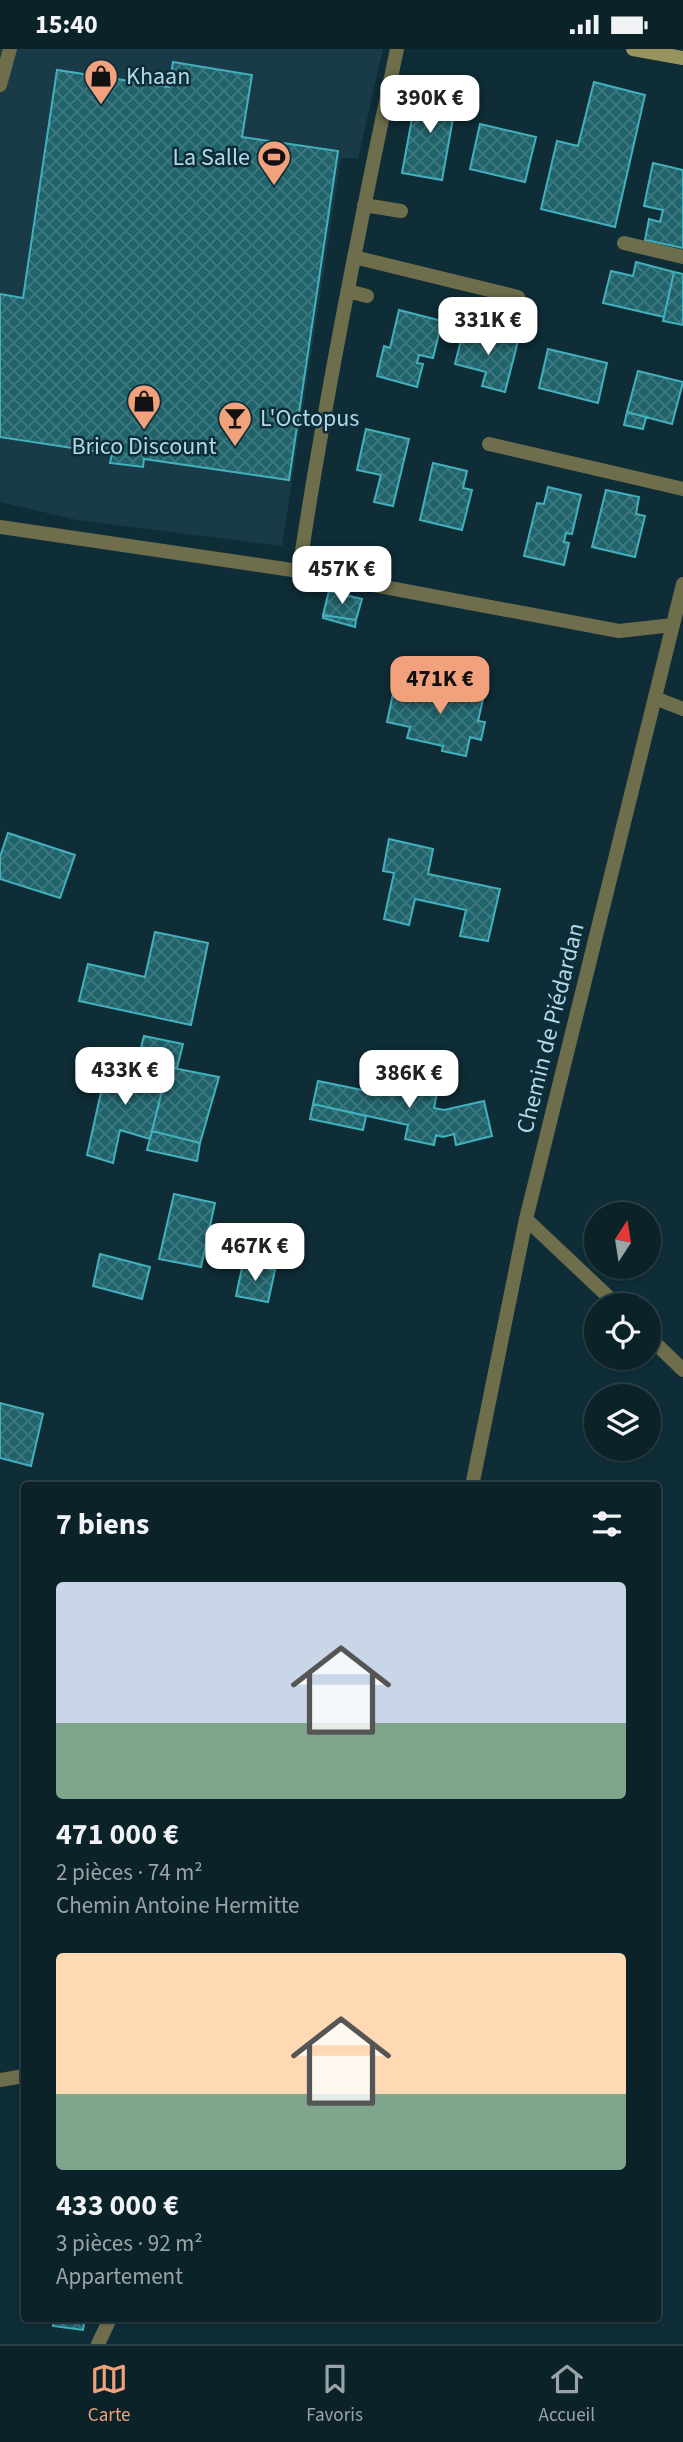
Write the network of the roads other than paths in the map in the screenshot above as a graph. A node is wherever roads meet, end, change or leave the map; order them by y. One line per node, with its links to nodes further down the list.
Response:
1 (397, 49): 6 (street)
2 (633, 49): 4 (main road)
3 (6, 51): 5 (street)
4 (683, 58)
5 (0, 85)
6 (364, 205): 7 (street); 9 (street)
7 (401, 211)
8 (624, 243): 10 (street)
9 (354, 257): 11 (street); 13 (street)
10 (683, 257)
11 (348, 291): 12 (street); 17 (street)
12 (368, 296)
13 (518, 297)
14 (489, 445): 15 (street)
15 (683, 489)
16 (0, 527): 17 (street)
17 (299, 571): 19 (street)
18 (683, 584): 19 (street, Chemin de Piédardan)
19 (673, 625): 20 (street, Chemin de Piédardan)
20 (655, 698): 21 (street); 22 (street, Chemin de Piédardan)
21 (683, 709)
22 (526, 1219): 23 (street); 26 (street, Chemin de Piédardan)
23 (604, 1293)
24 (661, 1349): 25 (street)
25 (683, 1370)
26 (473, 1482)
27 (21, 2076): 28 (street)
28 (0, 2080)
29 (109, 2322): 30 (street)
30 (99, 2344)

